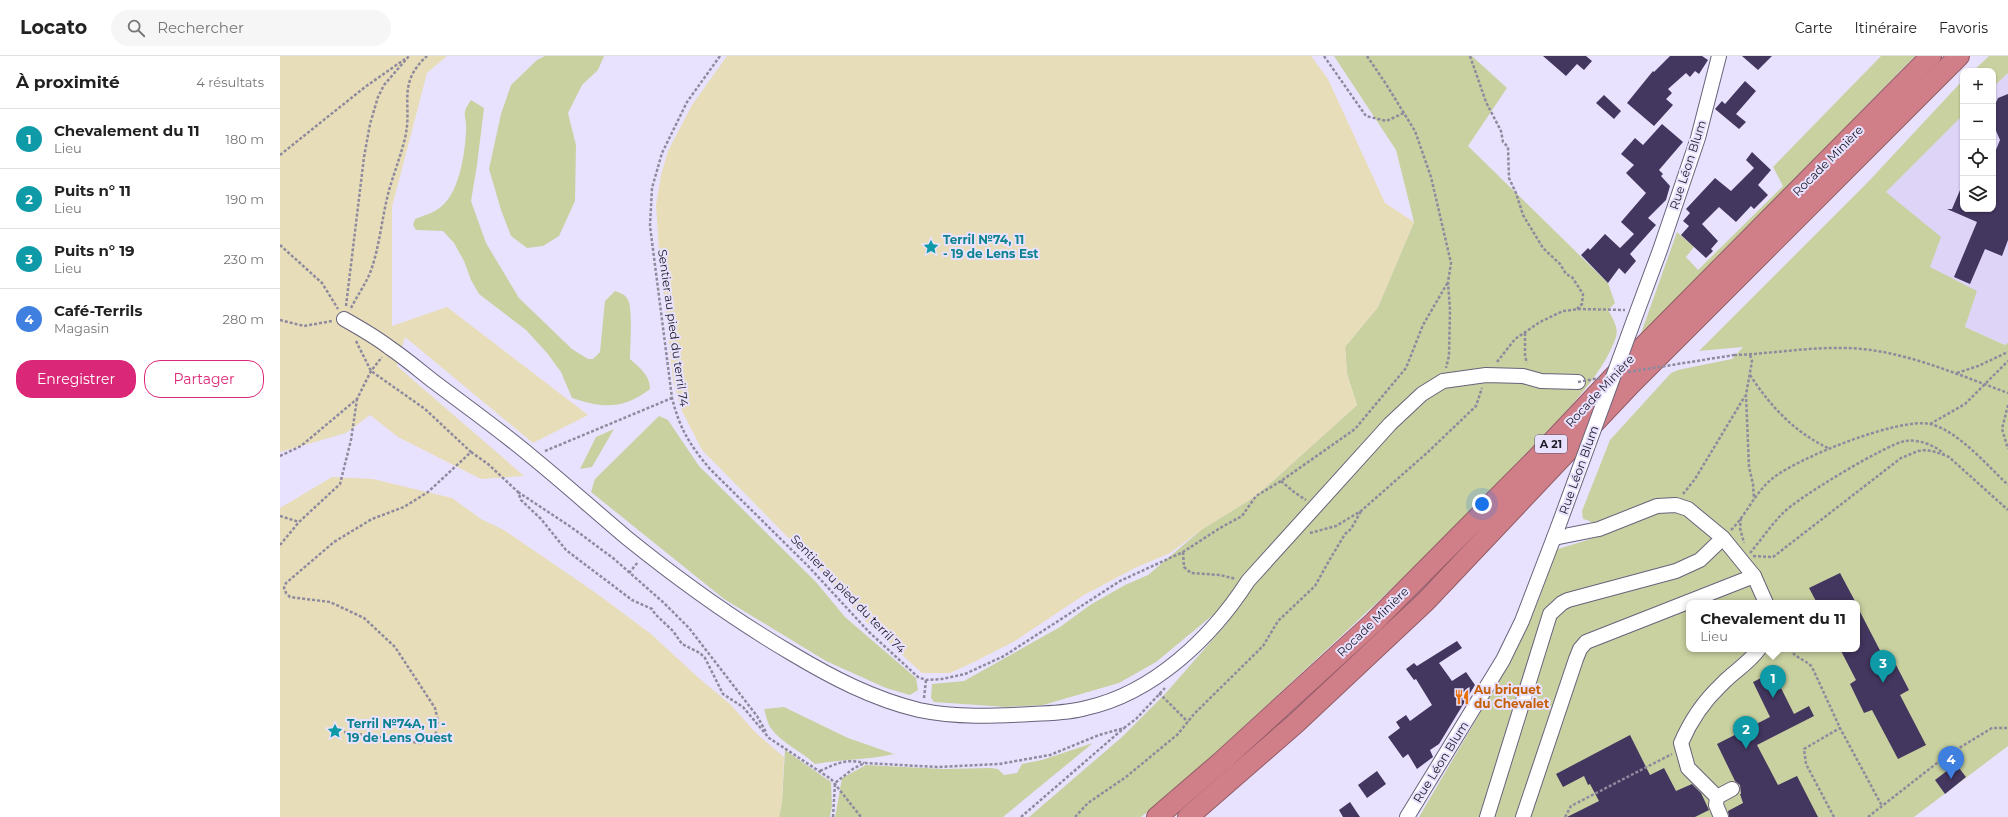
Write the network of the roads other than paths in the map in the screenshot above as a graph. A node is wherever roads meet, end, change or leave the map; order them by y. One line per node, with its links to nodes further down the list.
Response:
1 (1719, 56): 6 (street, Rue Léon Blum, bridge)
2 (1931, 56): 15 (highway, Rocade Minière / A 21)
3 (1960, 56): 16 (highway, Rocade Minière / A 21)
4 (344, 319): 5 (street)
5 (1578, 382)
6 (1556, 532): 7 (street); 17 (street, Rue Léon Blum)
7 (1723, 538): 8 (street); 18 (street)
8 (1754, 576): 9 (street); 10 (street)
9 (1693, 600)
10 (1765, 600)
11 (1686, 603): 19 (street)
12 (1757, 652): 14 (street)
13 (1732, 789): 14 (street)
14 (1717, 797): 20 (street)
15 (1157, 817)
16 (1188, 817)
17 (1407, 817)
18 (1487, 817)
19 (1523, 817)
20 (1721, 817)

